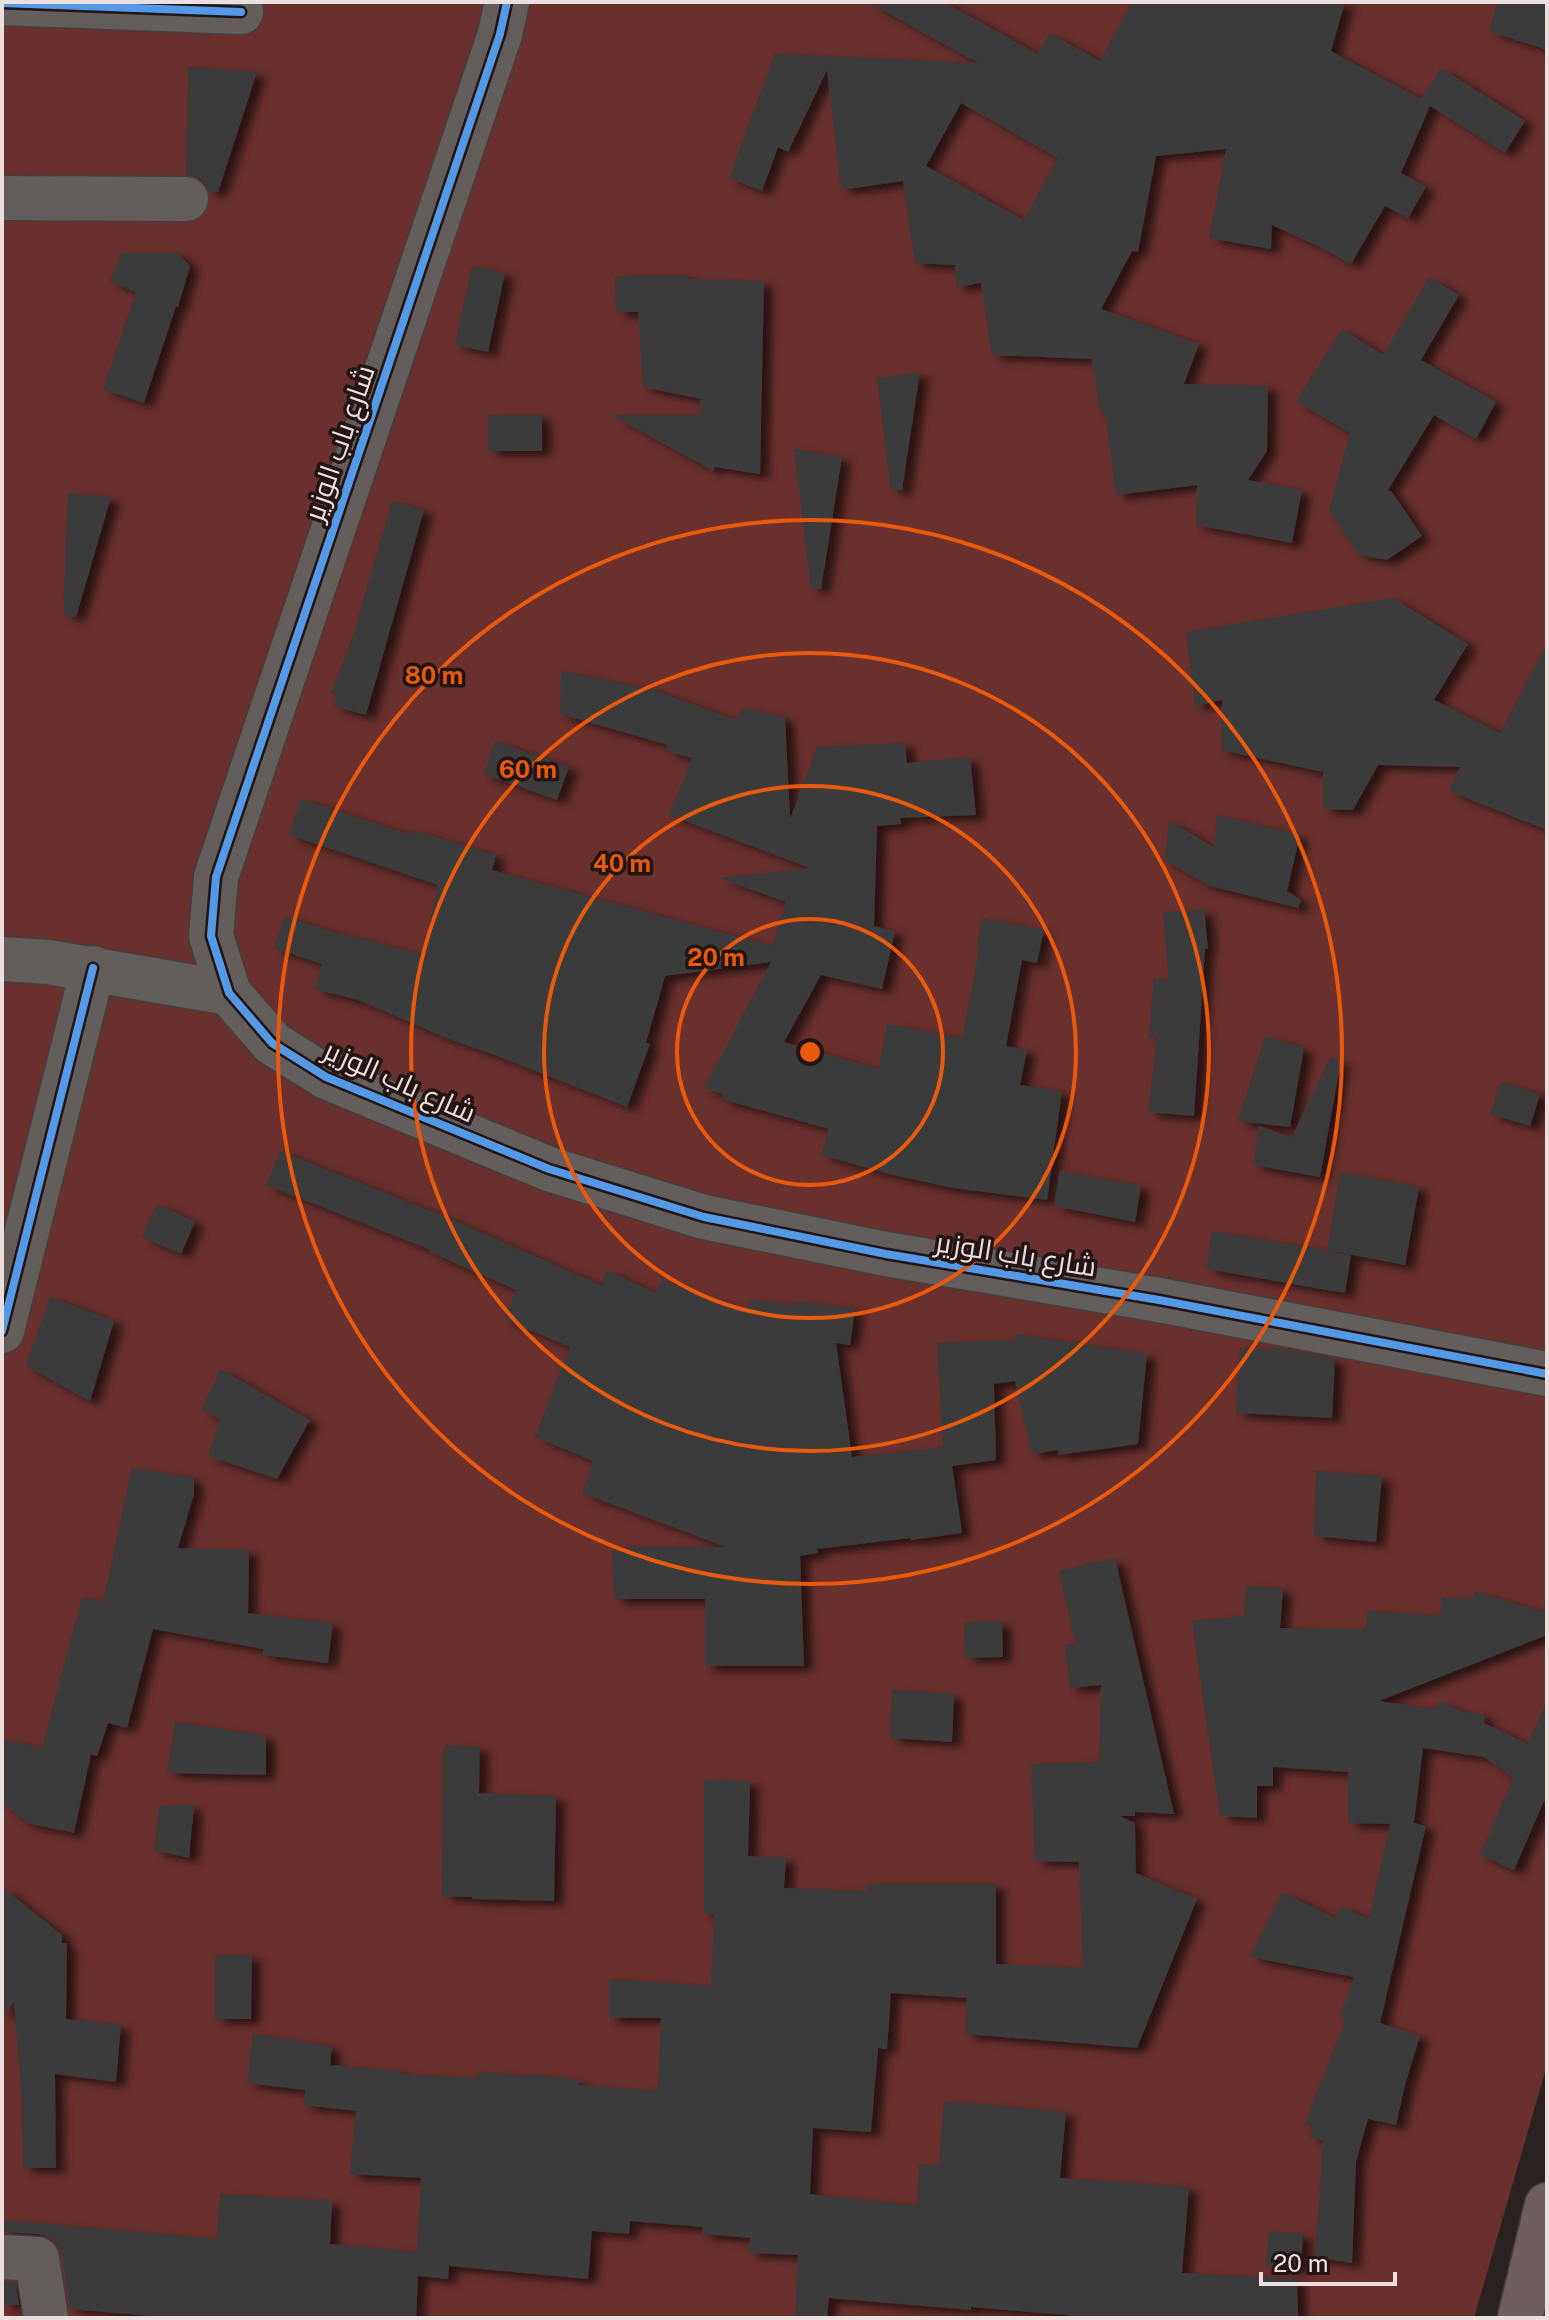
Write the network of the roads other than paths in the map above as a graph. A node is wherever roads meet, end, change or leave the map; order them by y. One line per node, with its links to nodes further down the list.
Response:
1 (507, 2): 8 (street, شارع باب الوزير)
2 (2, 3): 3 (street)
3 (241, 12)
4 (2, 198): 5 (street)
5 (186, 199)
6 (2, 959): 7 (street)
7 (93, 968): 8 (street); 9 (street)
8 (229, 993): 10 (street, شارع باب الوزير)
9 (2, 1331)
10 (1547, 1374)
11 (1547, 2205): 14 (highway)
12 (2, 2257): 13 (street)
13 (46, 2318)
14 (1520, 2318)

